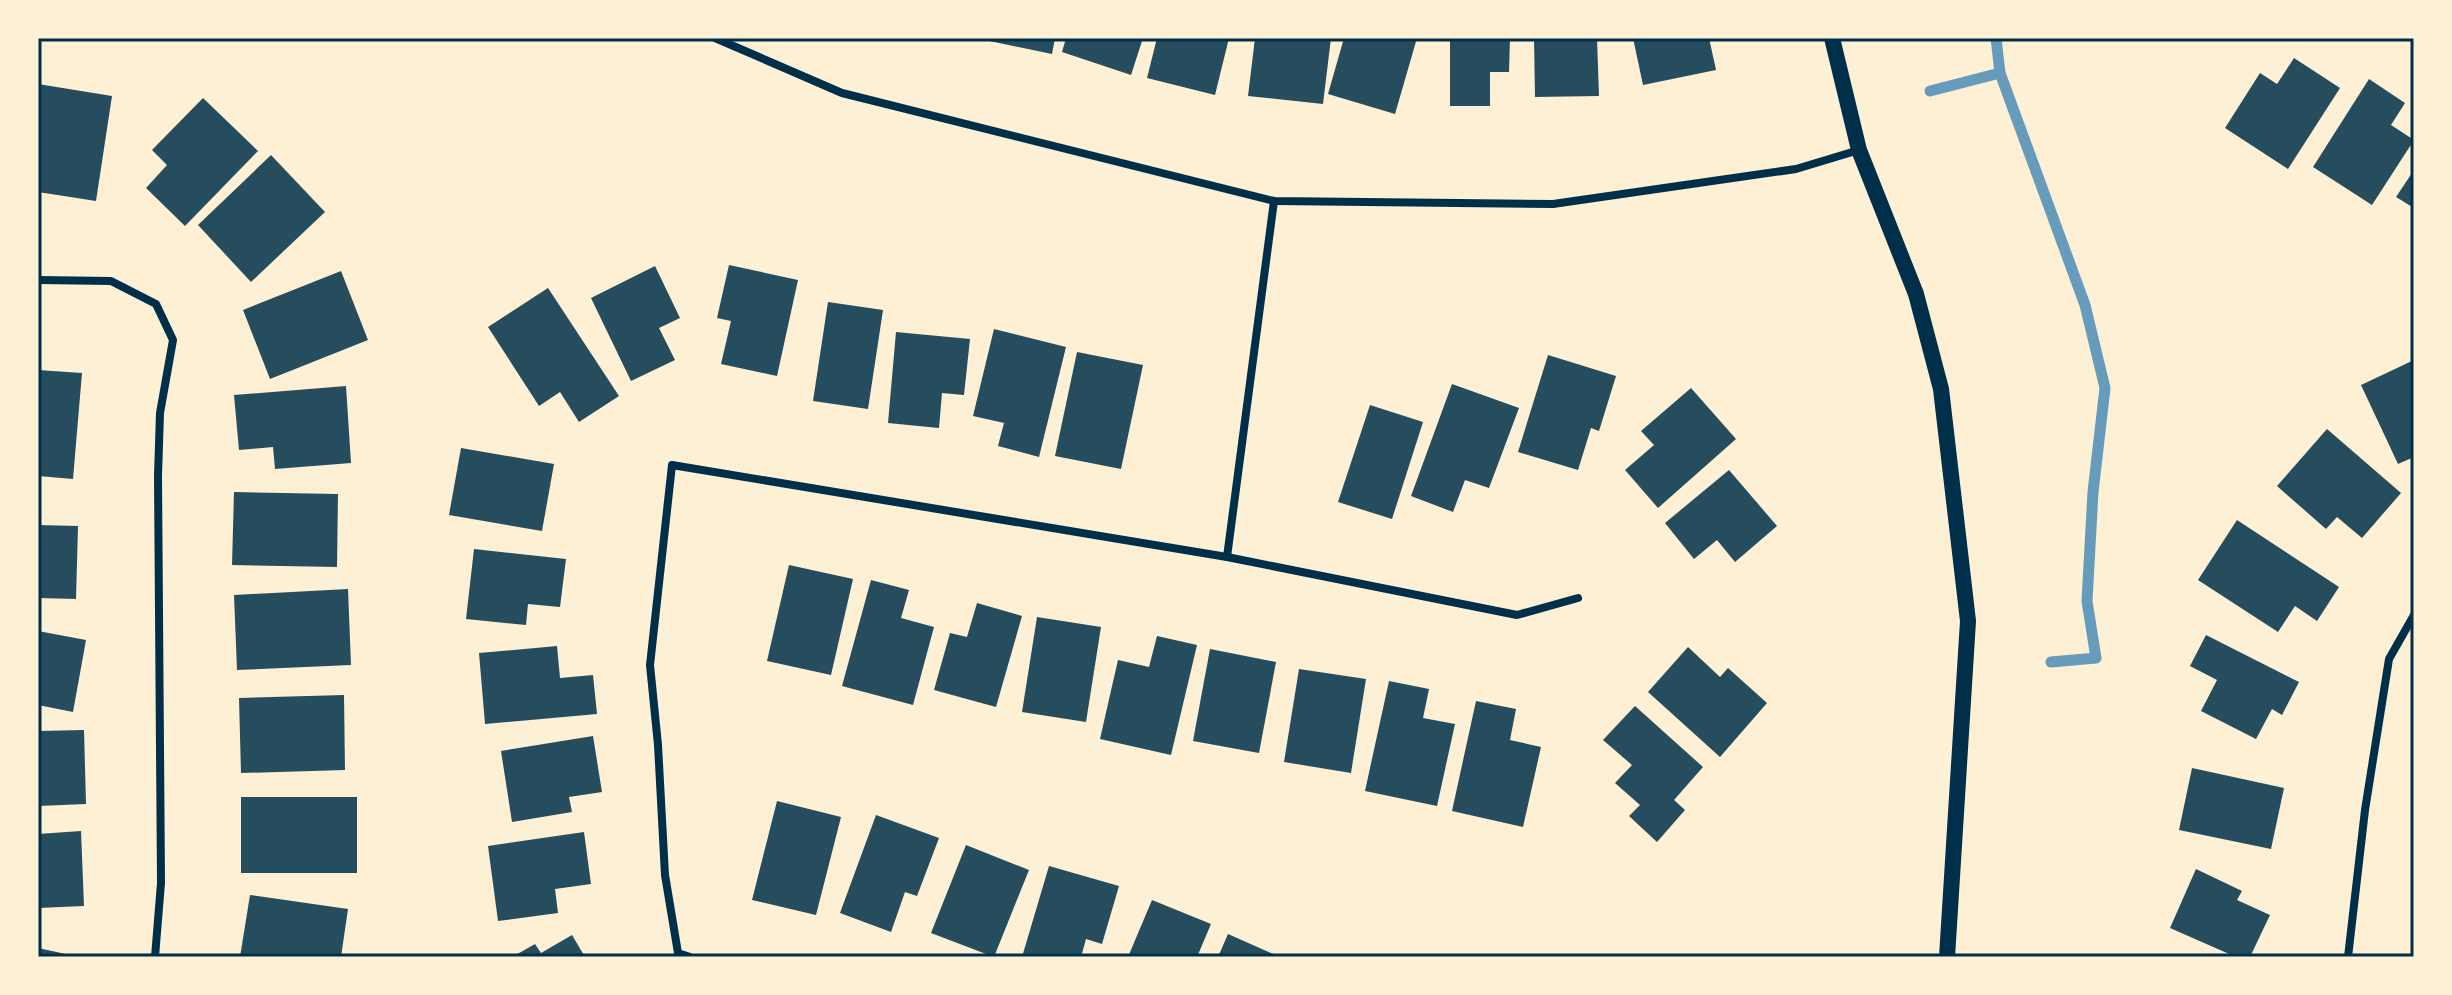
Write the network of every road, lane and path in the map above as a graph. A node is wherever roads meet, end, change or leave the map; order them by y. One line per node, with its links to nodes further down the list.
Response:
1 (715, 38): 4 (street)
2 (1832, 38): 3 (main road)
3 (1859, 150): 4 (street); 11 (main road)
4 (1274, 201): 6 (street)
5 (38, 280): 9 (street)
6 (1227, 557): 7 (street); 10 (street)
7 (1578, 598)
8 (2414, 615): 12 (street)
9 (155, 957)
10 (690, 957)
11 (1947, 957)
12 (2348, 957)

